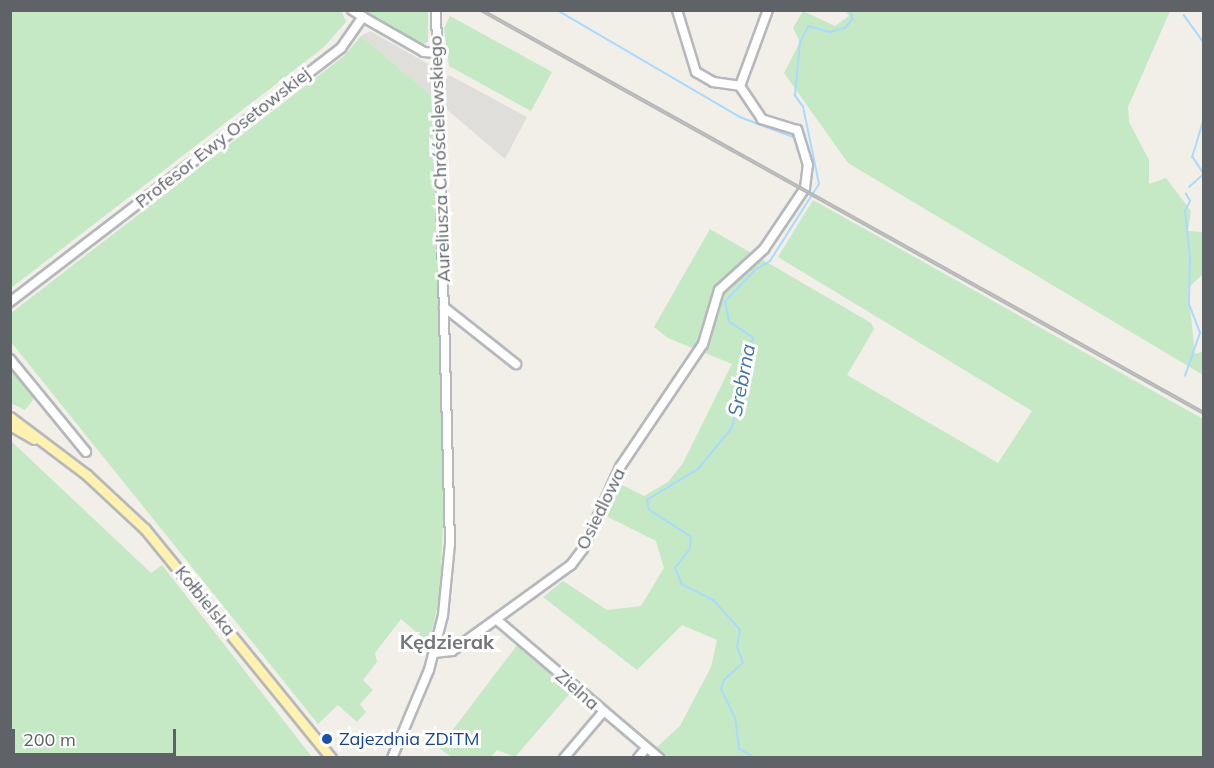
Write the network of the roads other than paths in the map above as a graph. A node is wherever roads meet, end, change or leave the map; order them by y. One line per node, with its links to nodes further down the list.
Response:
1 (352, 10): 5 (street)
2 (436, 10): 6 (street, Aureliusza Chróścielewskiego)
3 (677, 10): 7 (street)
4 (768, 10): 7 (street)
5 (363, 17): 6 (street); 8 (street, Profesor Ewy Osetowskiej)
6 (436, 53): 9 (street, Aureliusza Chróścielewskiego)
7 (740, 86): 16 (street, Osiedlowa)
8 (10, 302)
9 (444, 307): 11 (street, Aureliusza Chróścielewskiego); 17 (street, Aureliusza Chróścielewskiego)
10 (10, 359): 14 (street)
11 (516, 364)
12 (10, 417): 15 (main road)
13 (10, 425): 15 (main road)
14 (86, 452)
15 (64, 457): 20 (main road, Kołbielska)
16 (497, 620): 17 (street, Osiedlowa); 18 (street, Zielna)
17 (434, 652): 21 (street, Aureliusza Chróścielewskiego)
18 (603, 712): 19 (street, Zielna); 22 (street)
19 (646, 748): 23 (street); 24 (street, Zielna)
20 (331, 758)
21 (392, 758)
22 (564, 758)
23 (638, 758)
24 (659, 758)

